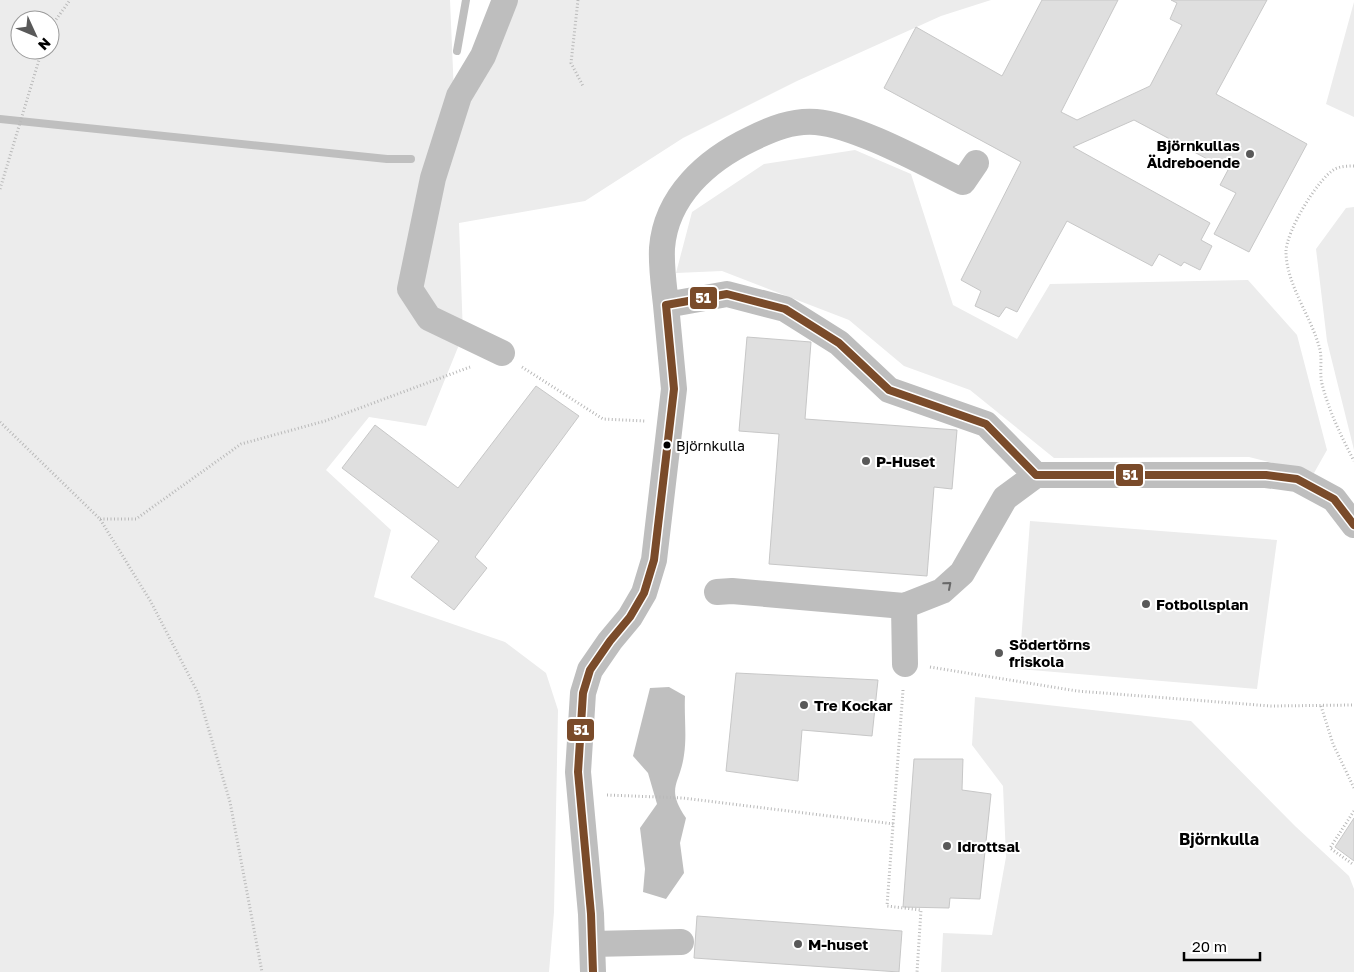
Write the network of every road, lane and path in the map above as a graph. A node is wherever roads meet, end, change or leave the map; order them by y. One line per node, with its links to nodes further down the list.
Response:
1 (70, 0): 4 (path)
2 (505, 0): 11 (street)
3 (578, 0): 6 (path)
4 (60, 14)
5 (39, 60): 9 (path)
6 (583, 86)
7 (976, 163): 10 (street)
8 (1354, 166): 14 (path)
9 (0, 189)
10 (666, 305): 13 (street); 15 (street)
11 (502, 353): 13 (path); 16 (path)
12 (0, 422): 16 (path)
13 (670, 422): 29 (street)
14 (1354, 461)
15 (1036, 475): 17 (street); 19 (street, one-way to 15)
16 (100, 519): 30 (path)
17 (1354, 525)
18 (717, 592): 19 (street)
19 (904, 606): 20 (street)
20 (905, 664): 22 (path); 26 (path)
21 (1354, 704): 22 (path)
22 (1320, 705): 23 (path)
23 (1354, 788)
24 (598, 794): 26 (path)
25 (1354, 811): 27 (path)
26 (894, 824): 32 (path)
27 (1354, 865)
28 (681, 942): 29 (street)
29 (592, 944): 31 (street)
30 (262, 972)
31 (593, 972)
32 (917, 972)

